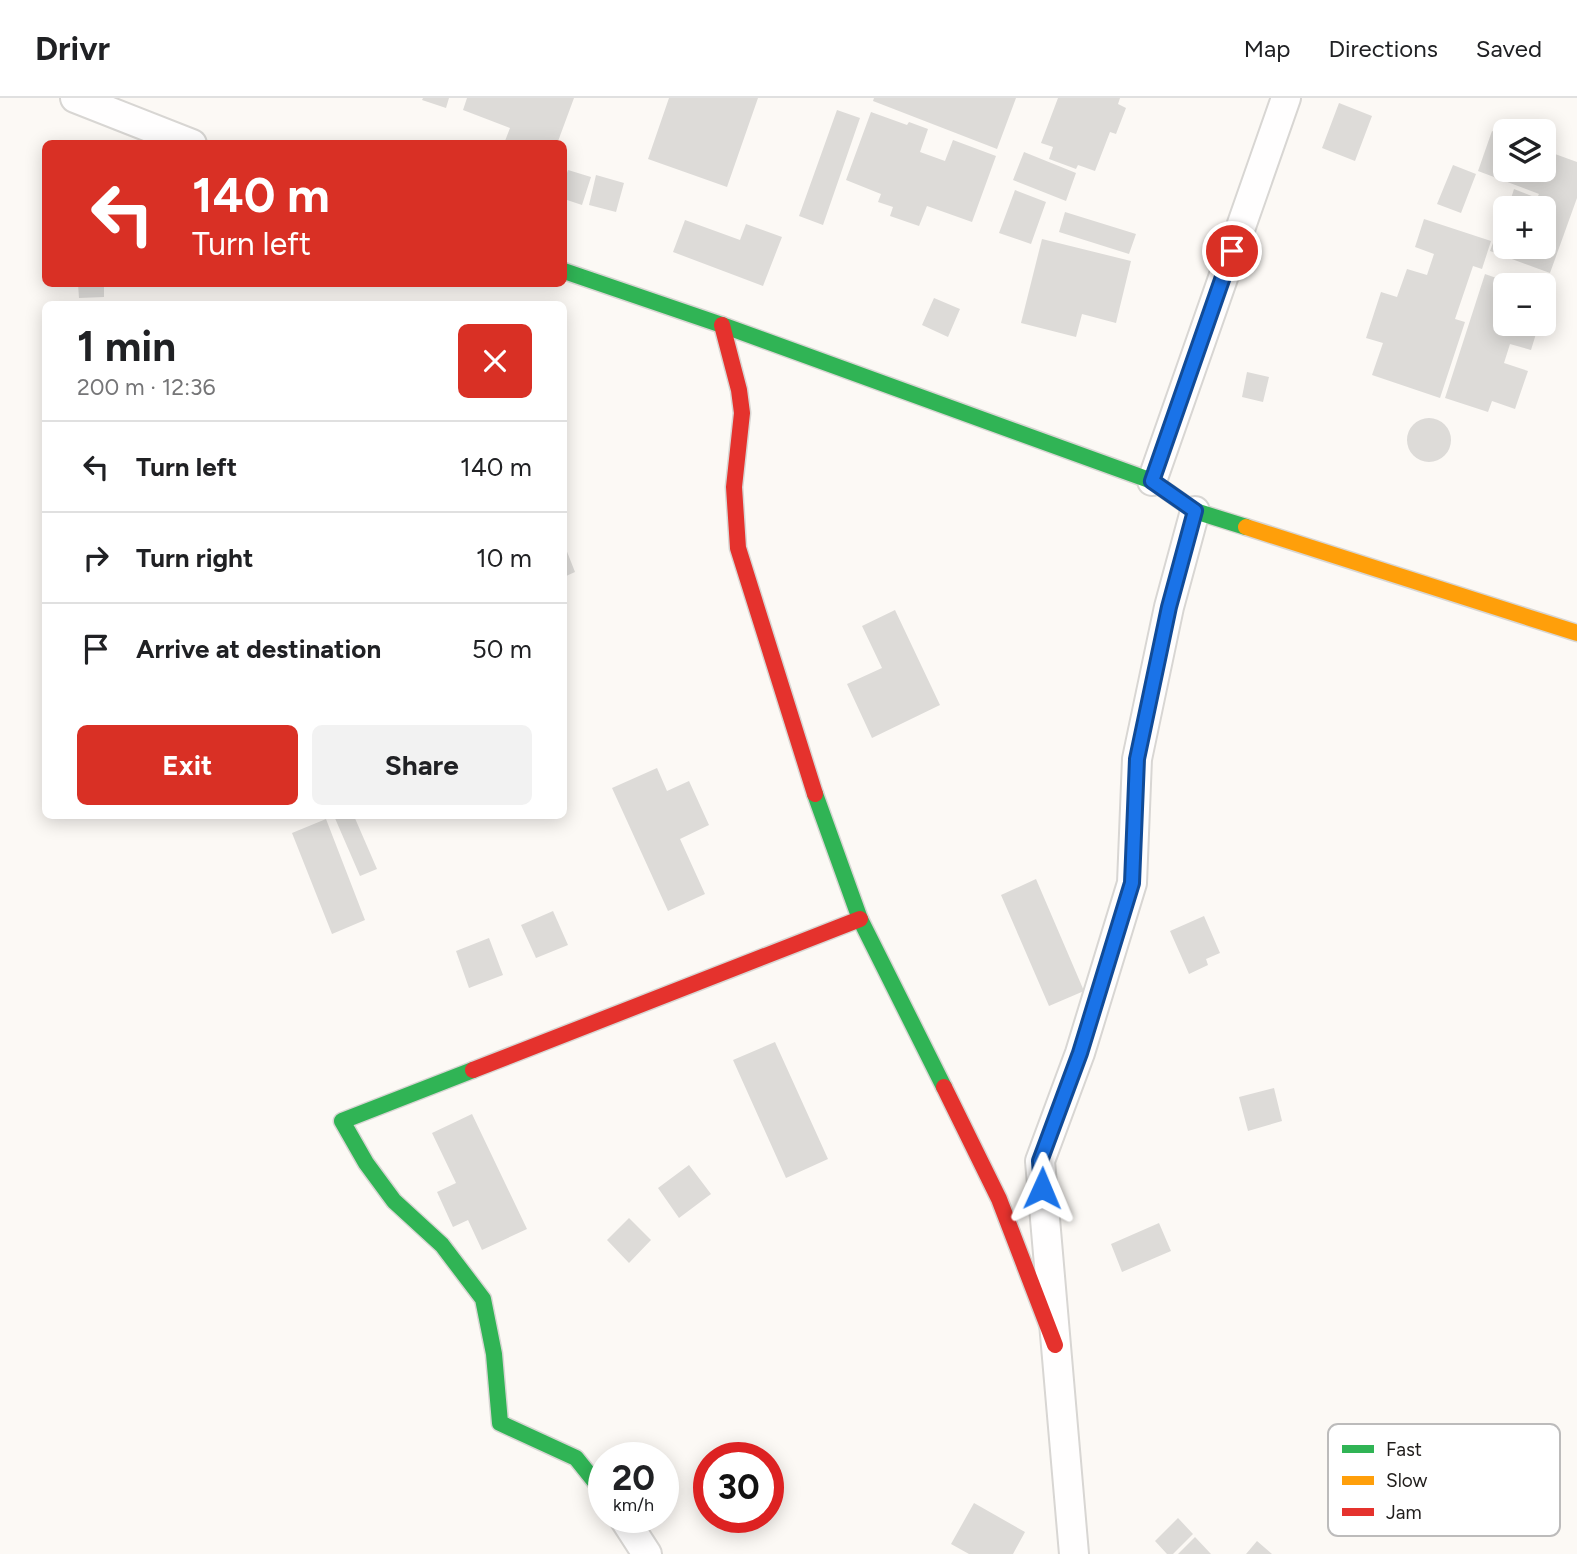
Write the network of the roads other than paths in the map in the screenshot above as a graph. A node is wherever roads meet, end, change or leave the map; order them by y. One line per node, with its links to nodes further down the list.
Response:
1 (75, 98): 3 (street)
2 (1286, 98): 6 (street)
3 (182, 140)
4 (567, 272): 5 (street)
5 (722, 325): 6 (street); 9 (street)
6 (1152, 481): 7 (street)
7 (1195, 511): 8 (street); 10 (street)
8 (1577, 634)
9 (860, 919): 10 (street); 11 (street)
10 (1055, 1345): 14 (street)
11 (588, 1473)
12 (634, 1533): 13 (street)
13 (648, 1554)
14 (1074, 1554)

